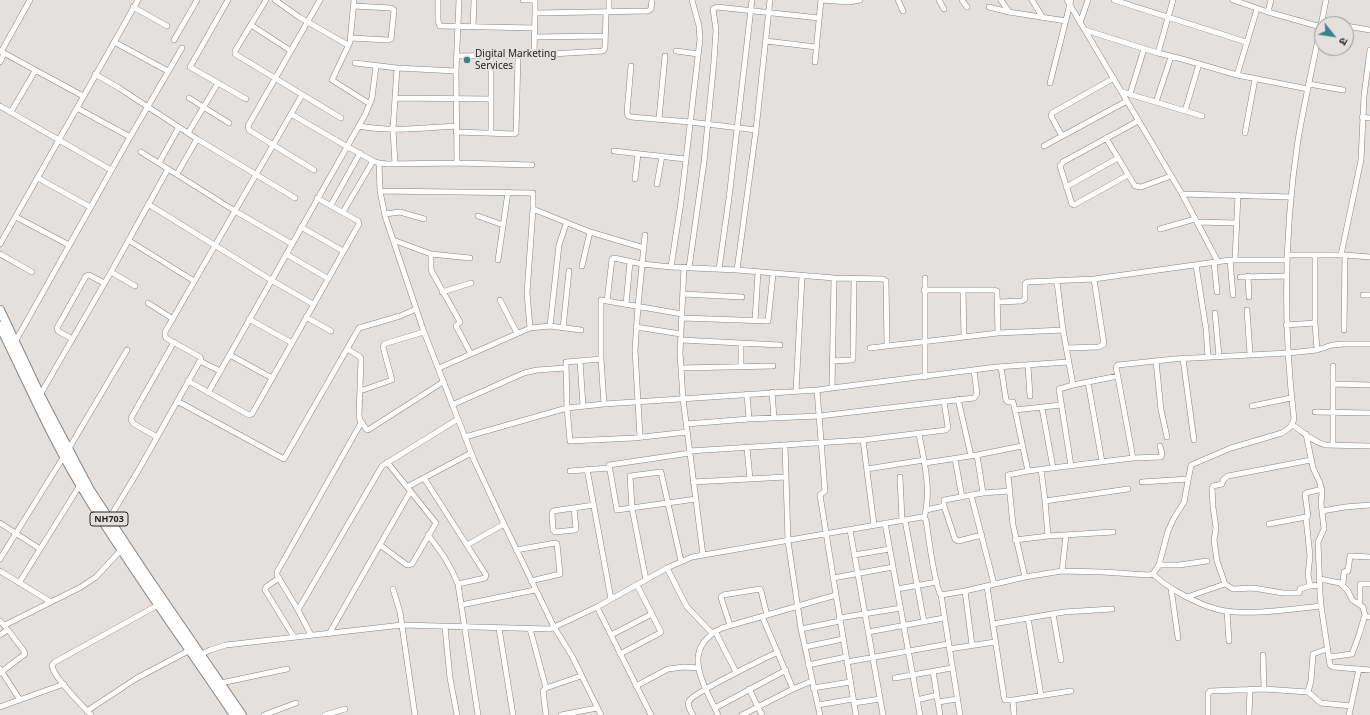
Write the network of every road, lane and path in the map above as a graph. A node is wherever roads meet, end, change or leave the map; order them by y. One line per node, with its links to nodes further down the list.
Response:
1 (30, 0): 76 (street)
2 (138, 0): 35 (street)
3 (197, 0): 66 (street)
4 (228, 0): 102 (street)
5 (266, 0): 55 (street)
6 (275, 0): 51 (street)
7 (320, 0): 51 (street)
8 (438, 0): 57 (street)
9 (459, 0): 57 (street)
10 (474, 0): 58 (street)
11 (523, 0): 12 (street)
12 (535, 0): 44 (street)
13 (609, 0): 45 (street)
14 (652, 0): 45 (street)
15 (692, 0): 78 (street)
16 (752, 0): 40 (street)
17 (770, 0): 46 (street)
18 (821, 0): 32 (street); 49 (street)
19 (860, 0): 32 (street)
20 (898, 0): 41 (street)
21 (939, 0): 38 (street)
22 (962, 0): 36 (street)
23 (1001, 0): 42 (street)
24 (1032, 0): 50 (street)
25 (1067, 0): 34 (street)
26 (1088, 0): 54 (street)
27 (1114, 0): 48 (street)
28 (1173, 0): 48 (street)
29 (1233, 0): 39 (street)
30 (1271, 0): 43 (street)
31 (1326, 0): 47 (street)
32 (843, 1)
33 (354, 3): 65 (street); 65 (street)
34 (1071, 3): 52 (street); 54 (street)
35 (133, 7): 56 (street); 68 (street)
36 (967, 7)
37 (990, 7): 42 (street)
38 (944, 9)
39 (1257, 9): 43 (street); 69 (street)
40 (751, 11): 46 (street); 134 (street); 137 (street)
41 (903, 11)
42 (1009, 12): 50 (street)
43 (1268, 12): 53 (street)
44 (535, 13): 45 (street); 60 (street)
45 (607, 13): 63 (street)
46 (769, 13): 49 (street); 67 (street)
47 (1323, 16)
48 (1168, 17): 69 (street); 77 (street)
49 (819, 18): 71 (street)
50 (1043, 18): 52 (street)
51 (308, 22): 70 (street); 74 (street)
52 (1066, 22): 103 (street)
53 (1314, 22)
54 (1080, 23): 61 (street)
55 (251, 25): 74 (street); 100 (street)
56 (167, 26)
57 (458, 26): 58 (street); 81 (street)
58 (473, 27): 60 (street)
59 (1354, 27): 62 (street)
60 (534, 28): 64 (street)
61 (1085, 30): 73 (street); 99 (street)
62 (1370, 30)
63 (605, 36): 64 (street); 80 (street)
64 (534, 37): 80 (street)
65 (351, 38): 70 (street)
66 (174, 40)
67 (766, 41): 71 (street); 140 (street)
68 (114, 42): 96 (street); 97 (street)
69 (1246, 42): 98 (street)
70 (348, 45): 118 (street)
71 (816, 47): 88 (street)
72 (182, 48): 96 (street)
73 (1144, 49): 77 (street); 108 (street)
74 (291, 51): 100 (street)
75 (676, 51): 78 (street)
76 (2, 52): 87 (street); 94 (street)
77 (1158, 53): 85 (street)
78 (698, 54): 132 (street)
79 (1370, 54): 105 (street)
80 (534, 55): 83 (street)
81 (456, 56): 82 (street); 95 (street)
82 (491, 56): 83 (street); 115 (street)
83 (518, 56): 142 (street)
84 (666, 56): 130 (street)
85 (1171, 56): 90 (street); 117 (street)
86 (1314, 56): 104 (street)
87 (0, 62)
88 (815, 62)
89 (355, 63): 91 (street)
90 (1200, 64): 98 (street); 123 (street)
91 (376, 66): 93 (street); 118 (street)
92 (631, 66): 130 (street)
93 (397, 68): 95 (street); 112 (street)
94 (35, 71): 110 (street); 124 (street)
95 (456, 71): 113 (street)
96 (168, 72): 120 (street)
97 (95, 74): 110 (street); 120 (street)
98 (1237, 75): 101 (street)
99 (1114, 78): 107 (street); 144 (street)
100 (274, 79): 109 (street); 149 (street)
101 (1255, 79): 104 (street); 143 (street)
102 (218, 83): 114 (street); 121 (street)
103 (1050, 83)
104 (1308, 86): 106 (street); 180 (street)
105 (1367, 87): 127 (street)
106 (1343, 90)
107 (1122, 92): 108 (street); 116 (street)
108 (1130, 94): 117 (street)
109 (302, 95): 125 (street); 128 (street)
110 (83, 96): 122 (street)
111 (189, 98): 121 (street)
112 (395, 98): 113 (street); 138 (street)
113 (456, 98): 115 (street); 139 (street)
114 (246, 99)
115 (490, 99): 142 (street)
116 (1127, 101): 131 (street); 144 (street)
117 (1156, 102): 123 (street)
118 (370, 104): 135 (street)
119 (0, 106): 124 (street)
120 (148, 106): 136 (street); 145 (street)
121 (203, 107): 133 (street); 141 (street)
122 (77, 108): 145 (street); 148 (street)
123 (1185, 111): 126 (street)
124 (11, 112): 148 (street)
125 (291, 114): 149 (street); 150 (street)
126 (1202, 116)
127 (1362, 117): 129 (street); 212 (street)
128 (341, 118)
129 (1370, 118)
130 (659, 119): 132 (street)
131 (1138, 121): 146 (street); 171 (street)
132 (690, 122): 134 (street); 158 (street)
133 (229, 123)
134 (707, 124): 137 (street); 225 (street)
135 (359, 126): 138 (street); 150 (street)
136 (179, 127): 141 (street); 160 (street)
137 (738, 127): 140 (street); 226 (street)
138 (393, 129): 139 (street); 163 (street)
139 (456, 129): 142 (street); 162 (street)
140 (756, 130): 227 (street)
141 (188, 133): 147 (street)
142 (491, 133)
143 (1245, 133)
144 (1062, 136): 151 (street)
145 (130, 137): 166 (street)
146 (1106, 138): 157 (street); 175 (street)
147 (197, 139): 168 (street); 169 (street)
148 (59, 140): 166 (street); 172 (street)
149 (274, 144): 167 (street); 169 (street)
150 (346, 146): 154 (street); 182 (street)
151 (1044, 146)
152 (614, 151): 155 (street)
153 (141, 152): 160 (street)
154 (360, 153): 159 (street); 184 (street)
155 (638, 154): 156 (street); 173 (street)
156 (662, 156): 158 (street); 174 (street)
157 (1118, 158): 170 (street); 175 (street)
158 (686, 159): 224 (street)
159 (373, 161): 161 (street); 188 (street)
160 (159, 163): 165 (street)
161 (379, 163): 163 (street); 176 (street)
162 (457, 163): 163 (street); 164 (street)
163 (395, 164)
164 (532, 165)
165 (168, 169): 168 (street); 183 (street)
166 (111, 170): 185 (street)
167 (314, 170)
168 (176, 174): 187 (street)
169 (256, 174): 181 (street); 187 (street)
170 (1128, 175): 171 (street); 175 (street)
171 (1171, 176): 178 (street)
172 (38, 178): 185 (street); 191 (street)
173 (634, 179)
174 (657, 184)
175 (1066, 187)
176 (380, 191): 177 (street); 189 (street)
177 (508, 192): 186 (street); 196 (street)
178 (1182, 194): 179 (street); 193 (street)
179 (1238, 195): 180 (street); 194 (street)
180 (1291, 196): 216 (street)
181 (295, 198)
182 (317, 198): 184 (street); 197 (street)
183 (148, 204): 201 (street); 206 (street)
184 (331, 205): 188 (street)
185 (90, 207): 205 (street)
186 (533, 210): 195 (street); 279 (street)
187 (235, 211): 204 (street); 206 (street)
188 (343, 212): 208 (street)
189 (385, 214): 192 (street); 202 (street)
190 (478, 216): 196 (street)
191 (16, 217): 203 (street); 205 (street)
192 (424, 219)
193 (1196, 220): 194 (street); 198 (street); 220 (street)
194 (1236, 223): 218 (street)
195 (566, 224): 199 (street); 276 (street)
196 (503, 225): 217 (street)
197 (301, 227): 204 (street); 208 (street)
198 (1160, 229)
199 (590, 232): 207 (street); 223 (street)
200 (645, 235): 207 (street)
201 (128, 240): 230 (street); 243 (street)
202 (394, 240): 211 (street); 265 (street)
203 (0, 244)
204 (292, 244): 210 (street)
205 (69, 245): 292 (street)
206 (215, 246): 242 (street); 243 (street)
207 (644, 248): 221 (street)
208 (343, 251): 237 (street)
209 (0, 254): 229 (street)
210 (286, 254): 237 (street); 242 (street)
211 (432, 254): 215 (street); 250 (street)
212 (1343, 255): 213 (street); 214 (street); 283 (street)
213 (1315, 256): 216 (street); 274 (street)
214 (1370, 257)
215 (470, 258)
216 (1287, 258): 218 (street); 235 (street)
217 (498, 260)
218 (1233, 260): 220 (street); 255 (street)
219 (630, 262): 221 (street); 259 (street); 263 (street)
220 (1216, 262): 222 (street); 251 (street)
221 (642, 264): 224 (street); 264 (street)
222 (1196, 265): 241 (street); 310 (street)
223 (582, 266)
224 (671, 267): 225 (street)
225 (686, 268): 226 (street); 252 (street)
226 (719, 270): 227 (street)
227 (737, 270): 231 (street)
228 (569, 271): 280 (street)
229 (32, 272)
230 (111, 272): 245 (street); 247 (street)
231 (758, 272): 232 (street); 273 (street)
232 (773, 274): 233 (street); 273 (street)
233 (802, 276): 238 (street); 340 (street)
234 (1248, 276): 235 (street); 236 (street); 257 (street)
235 (1286, 276): 275 (street)
236 (1240, 277)
237 (328, 278): 262 (street)
238 (834, 278): 240 (street); 315 (street)
239 (925, 278): 248 (street)
240 (854, 279): 299 (street); 315 (street)
241 (1094, 279): 244 (street); 301 (street)
242 (271, 280): 262 (street); 272 (street)
243 (194, 281): 271 (street)
244 (1057, 282): 260 (street); 282 (street)
245 (104, 283): 290 (street); 290 (street)
246 (471, 283): 250 (street)
247 (135, 286)
248 (924, 290): 249 (street); 294 (street)
249 (963, 290): 260 (street); 289 (street)
250 (442, 292): 306 (street)
251 (1217, 292)
252 (683, 294): 256 (street); 269 (street)
253 (1363, 294): 254 (street)
254 (1370, 294)
255 (1233, 295)
256 (742, 297)
257 (1249, 297)
258 (500, 300): 286 (street)
259 (607, 301): 263 (street); 311 (street)
260 (998, 302): 287 (street)
261 (148, 303): 271 (street)
262 (313, 304): 270 (street)
263 (626, 304): 264 (street)
264 (638, 306): 269 (street); 278 (street)
265 (416, 309): 285 (street); 302 (street)
266 (0, 310): 292 (highway, NH703)
267 (1247, 310): 307 (street)
268 (1215, 313): 309 (street)
269 (682, 316): 273 (street); 288 (street)
270 (306, 317): 284 (street); 295 (street)
271 (173, 319): 293 (street)
272 (250, 319): 295 (street); 308 (street)
273 (755, 321)
274 (1315, 323): 275 (street); 304 (street)
275 (1286, 325): 305 (street)
276 (550, 326): 279 (street); 280 (street)
277 (0, 327): 387 (highway, NH703)
278 (636, 327): 288 (street); 351 (street)
279 (530, 328): 286 (street)
280 (563, 328): 281 (street)
281 (581, 330)
282 (1063, 330): 287 (street); 301 (street)
283 (1344, 330)
284 (332, 331)
285 (424, 332): 323 (street); 339 (street)
286 (517, 333): 306 (street)
287 (998, 333): 289 (street)
288 (681, 334): 291 (street)
289 (964, 337): 294 (street)
290 (72, 339): 343 (street)
291 (681, 340): 296 (street); 325 (street)
292 (15, 342): 343 (highway, NH703)
293 (174, 342): 314 (street); 374 (street)
294 (924, 342): 299 (street); 329 (street)
295 (292, 343): 330 (street)
296 (741, 344): 298 (street); 318 (street)
297 (1370, 344): 304 (street)
298 (780, 345)
299 (888, 346): 300 (street)
300 (870, 348)
301 (1066, 348): 317 (street)
302 (347, 349): 339 (street); 349 (street)
303 (127, 350): 387 (street)
304 (1317, 350): 305 (street)
305 (1288, 353): 307 (street); 346 (street)
306 (472, 354): 323 (street)
307 (1250, 354): 309 (street)
308 (230, 355): 327 (street); 330 (street)
309 (1219, 356): 310 (street)
310 (1208, 357): 312 (street)
311 (601, 359): 313 (street); 352 (street)
312 (1183, 359): 316 (street); 378 (street)
313 (580, 360): 324 (street); 355 (street)
314 (200, 361): 327 (street); 331 (street)
315 (832, 361): 337 (street)
316 (1156, 361): 328 (street); 376 (street)
317 (1068, 362): 320 (street); 335 (street)
318 (741, 366): 319 (street); 325 (street)
319 (773, 366)
320 (1028, 366): 322 (street); 345 (street)
321 (1333, 366): 334 (street)
322 (1001, 367): 326 (street); 359 (street)
323 (438, 368): 332 (street)
324 (566, 368): 353 (street); 357 (street)
325 (681, 368): 347 (street)
326 (974, 370): 329 (street); 348 (street)
327 (220, 372): 342 (street)
328 (1118, 376): 333 (street); 390 (street)
329 (925, 377): 337 (street)
330 (272, 378): 342 (street)
331 (188, 381): 342 (street); 349 (street)
332 (444, 382): 353 (street); 367 (street)
333 (1088, 382): 335 (street); 395 (street)
334 (1334, 384): 336 (street); 361 (street)
335 (1073, 385): 354 (street)
336 (1370, 385)
337 (832, 388): 338 (street)
338 (817, 390): 340 (street); 363 (street)
339 (360, 391): 367 (street)
340 (796, 391): 341 (street)
341 (772, 392): 344 (street); 364 (street)
342 (208, 393)
343 (40, 394): 387 (highway, NH703)
344 (747, 394): 347 (street); 366 (street)
345 (1030, 396)
346 (1292, 398): 356 (street); 369 (street)
347 (683, 399): 351 (street); 368 (street)
348 (958, 399): 350 (street); 389 (street)
349 (177, 401): 374 (street)
350 (944, 401): 363 (street); 371 (street)
351 (637, 402): 352 (street); 375 (street)
352 (604, 404): 355 (street)
353 (452, 405): 365 (street)
354 (1061, 405): 358 (street); 396 (street)
355 (583, 406): 357 (street)
356 (1252, 406)
357 (567, 408): 373 (street); 375 (street)
358 (1042, 408): 359 (street); 398 (street)
359 (1015, 410): 382 (street)
360 (1315, 412): 361 (street)
361 (1334, 412): 362 (street); 381 (street)
362 (1370, 414)
363 (819, 416): 364 (street); 379 (street)
364 (774, 418): 366 (street)
365 (458, 419): 373 (street); 393 (street)
366 (749, 419): 368 (street)
367 (361, 420): 468 (street)
368 (686, 424): 370 (street)
369 (1292, 425): 372 (street); 408 (street)
370 (687, 432): 375 (street); 386 (street)
371 (919, 434): 377 (street); 394 (street)
372 (1306, 434): 381 (street); 392 (street)
373 (466, 436): 388 (street)
374 (157, 437): 432 (street)
375 (640, 437)
376 (1167, 437)
377 (864, 440): 379 (street); 400 (street)
378 (1194, 440)
379 (822, 442): 380 (street); 441 (street)
380 (785, 445): 385 (street); 404 (street)
381 (1334, 445): 384 (street)
382 (1022, 446): 389 (street); 403 (street)
383 (1160, 446): 390 (street)
384 (1370, 446)
385 (747, 448): 386 (street); 407 (street)
386 (690, 452): 397 (street); 409 (street)
387 (66, 453): 411 (highway, NH703); 432 (highway, NH703); 440 (street)
388 (471, 453): 406 (street); 435 (street)
389 (974, 456): 391 (street); 416 (street)
390 (1133, 458): 395 (street)
391 (955, 459): 394 (street); 418 (street)
392 (1311, 460): 414 (street); 477 (street)
393 (387, 462): 412 (street); 503 (street)
394 (924, 462): 400 (street); 427 (street)
395 (1102, 462): 396 (street)
396 (1071, 466): 398 (street)
397 (609, 468): 399 (street); 426 (street)
398 (1053, 468): 401 (street)
399 (587, 469): 402 (street); 422 (street)
400 (867, 469): 437 (street)
401 (1041, 469): 403 (street); 420 (street)
402 (570, 471)
403 (1028, 471): 415 (street)
404 (786, 477): 407 (street); 447 (street)
405 (900, 477): 431 (street)
406 (424, 478): 412 (street); 448 (street)
407 (750, 479): 409 (street)
408 (1188, 479): 410 (street); 460 (street)
409 (693, 482): 419 (street)
410 (1142, 482)
411 (80, 485): 432 (highway, NH703); 450 (street)
412 (408, 489): 444 (street); 449 (street)
413 (1128, 489): 420 (street)
414 (1322, 489): 428 (street); 429 (street)
415 (1010, 491): 416 (street); 446 (street)
416 (983, 493): 417 (street)
417 (971, 495): 418 (street); 442 (street)
418 (962, 497): 424 (street)
419 (696, 499): 421 (street); 454 (street)
420 (1045, 501): 445 (street)
421 (668, 503): 426 (street); 426 (street); 458 (street)
422 (594, 505): 425 (street); 493 (street)
423 (1370, 505): 428 (street)
424 (944, 506): 427 (street); 442 (street)
425 (574, 508): 425 (street)
426 (632, 508): 471 (street)
427 (926, 510): 430 (street)
428 (1322, 511): 470 (street)
429 (1306, 517): 436 (street); 483 (street)
430 (924, 518): 431 (street); 473 (street)
431 (903, 520): 434 (street); 481 (street)
432 (106, 521): 452 (highway, NH703); 546 (highway, NH703)
433 (0, 523): 440 (street)
434 (885, 523): 437 (street); 451 (street)
435 (504, 524): 448 (street); 453 (street)
436 (1269, 524)
437 (874, 525): 438 (street)
438 (850, 530): 441 (street); 455 (street)
439 (1113, 532): 443 (street)
440 (16, 533): 450 (street); 457 (street)
441 (826, 534): 447 (street); 469 (street)
442 (982, 535): 476 (street)
443 (1066, 535): 445 (street); 464 (street)
444 (428, 536): 449 (street); 475 (street)
445 (1048, 536): 446 (street)
446 (1016, 540): 467 (street)
447 (788, 541): 454 (street); 498 (street)
448 (467, 544): 475 (street)
449 (380, 546): 528 (street)
450 (40, 549): 474 (street)
451 (890, 549): 455 (street); 462 (street)
452 (121, 550): 494 (street); 496 (highway, NH703)
453 (516, 550): 472 (street); 472 (street)
454 (703, 555): 458 (street)
455 (854, 555): 465 (street)
456 (1370, 557): 478 (street)
457 (0, 559)
458 (681, 561): 461 (street)
459 (1207, 561): 460 (street)
460 (1159, 565): 466 (street)
461 (667, 568): 471 (street); 526 (street)
462 (893, 568): 465 (street); 487 (street)
463 (0, 571): 474 (street)
464 (1062, 571): 466 (street); 467 (street)
465 (857, 573): 469 (street); 506 (street)
466 (1153, 574): 485 (street)
467 (1025, 577): 476 (street)
468 (279, 578): 503 (street); 532 (street)
469 (833, 578): 491 (street)
470 (1320, 579): 478 (street); 484 (street)
471 (646, 580): 480 (street)
472 (531, 581): 488 (street)
473 (936, 582): 481 (street); 490 (street)
474 (19, 583): 494 (street)
475 (458, 584): 497 (street)
476 (994, 584): 482 (street)
477 (1225, 584): 483 (street); 492 (street)
478 (1343, 584): 495 (street)
479 (1370, 584): 495 (street)
480 (637, 585): 493 (street); 505 (street)
481 (917, 586): 487 (street); 514 (street)
482 (987, 586): 489 (street); 515 (street)
483 (1310, 586): 484 (street)
484 (1320, 586): 499 (street)
485 (1171, 588): 492 (street); 533 (street)
486 (393, 589): 516 (street)
487 (897, 589): 501 (street)
488 (535, 590): 497 (street); 521 (street)
489 (966, 591): 490 (street); 537 (street)
490 (941, 595): 510 (street)
491 (836, 596): 498 (street); 512 (street)
492 (1187, 597): 504 (street)
493 (611, 599): 500 (street)
494 (51, 602): 522 (street)
495 (1358, 604): 509 (street)
496 (158, 605): 541 (highway, NH703); 567 (street)
497 (462, 605): 520 (street)
498 (798, 606): 508 (street); 525 (street)
499 (1321, 606): 504 (street); 540 (street)
500 (597, 607): 521 (street); 531 (street)
501 (901, 608): 506 (street); 518 (street)
502 (1112, 609): 507 (street)
503 (298, 610): 530 (street)
504 (1227, 611): 535 (street)
505 (652, 614): 531 (street); 544 (street)
506 (865, 614): 512 (street); 527 (street)
507 (1053, 614): 511 (street); 550 (street)
508 (765, 615): 517 (street); 517 (street); 543 (street)
509 (1367, 617): 547 (street)
510 (944, 618): 514 (street); 538 (street)
511 (1028, 618): 515 (street); 579 (street)
512 (840, 619): 525 (street); 534 (street)
513 (0, 621): 522 (street)
514 (924, 622): 518 (street)
515 (993, 624): 536 (street)
516 (402, 625): 519 (street); 528 (street); 600 (street)
517 (730, 625): 526 (street)
518 (904, 626): 527 (street); 542 (street)
519 (446, 627): 520 (street); 601 (street)
520 (464, 627): 523 (street); 602 (street)
521 (554, 627): 524 (street); 562 (street)
522 (6, 628): 529 (street); 558 (street)
523 (499, 628): 524 (street); 603 (street)
524 (530, 629): 569 (street)
525 (801, 629): 539 (street)
526 (714, 632): 552 (street); 560 (street)
527 (868, 632): 548 (street)
528 (329, 634): 530 (street)
529 (0, 635)
530 (311, 635): 532 (street)
531 (611, 635): 544 (street)
532 (294, 637): 546 (street)
533 (1178, 638)
534 (843, 639): 539 (street); 549 (street)
535 (1229, 640)
536 (995, 642): 537 (street); 584 (street)
537 (972, 645): 538 (street)
538 (949, 646): 542 (street); 553 (street)
539 (805, 647): 551 (street)
540 (1327, 649): 547 (street); 577 (street)
541 (190, 650): 546 (highway, NH703); 595 (street)
542 (908, 651): 548 (street); 561 (street)
543 (778, 652): 556 (street); 560 (street)
544 (620, 654): 568 (street)
545 (1263, 655): 575 (street)
546 (199, 656): 566 (highway, NH703); 596 (highway, NH703)
547 (1329, 657): 555 (street)
548 (873, 658): 549 (street); 581 (street)
549 (847, 660): 551 (street); 565 (street)
550 (1061, 660)
551 (808, 665): 564 (street)
552 (698, 668): 568 (street); 572 (street)
553 (952, 668): 559 (street); 580 (street)
554 (287, 669): 566 (street)
555 (1359, 669): 557 (street); 589 (street)
556 (786, 670): 570 (street); 573 (street)
557 (1370, 670)
558 (1, 671): 582 (street)
559 (933, 671): 561 (street); 578 (street)
560 (736, 672): 572 (street)
561 (912, 674): 563 (street); 583 (street)
562 (582, 676): 569 (street); 592 (street)
563 (895, 678)
564 (812, 681): 570 (street); 571 (street)
565 (850, 682): 571 (street); 585 (street)
566 (221, 683): 597 (highway, NH703)
567 (64, 684): 582 (street); 595 (street)
568 (636, 686): 607 (street)
569 (546, 688): 604 (street)
570 (793, 688): 591 (street)
571 (814, 688): 588 (street)
572 (706, 689): 593 (street); 608 (street)
573 (749, 689): 591 (street); 593 (street)
574 (1250, 689): 575 (street); 619 (street); 620 (street)
575 (1264, 689): 577 (street)
576 (1071, 691): 579 (street)
577 (1308, 692): 589 (street)
578 (937, 695): 583 (street); 586 (street)
579 (1040, 696): 584 (street)
580 (957, 698): 586 (street); 617 (street)
581 (880, 699): 585 (street); 614 (street)
582 (20, 700): 590 (street)
583 (917, 700): 615 (street)
584 (1013, 700): 618 (street)
585 (854, 701): 588 (street); 613 (street)
586 (938, 702): 616 (street)
587 (296, 703): 598 (street)
588 (818, 705): 612 (street)
589 (1351, 706): 621 (street)
590 (0, 707)
591 (758, 707): 610 (street); 611 (street)
592 (597, 708): 605 (street); 606 (street)
593 (715, 708): 609 (street)
594 (345, 709): 599 (street)
595 (89, 713)
596 (234, 715)
597 (242, 715)
598 (264, 715)
599 (325, 715)
600 (415, 715)
601 (457, 715)
602 (478, 715)
603 (513, 715)
604 (546, 715)
605 (563, 715)
606 (601, 715)
607 (650, 715)
608 (693, 715)
609 (718, 715)
610 (742, 715)
611 (762, 715)
612 (820, 715)
613 (856, 715)
614 (883, 715)
615 (920, 715)
616 (940, 715)
617 (960, 715)
618 (1014, 715)
619 (1208, 715)
620 (1249, 715)
621 (1349, 715)

